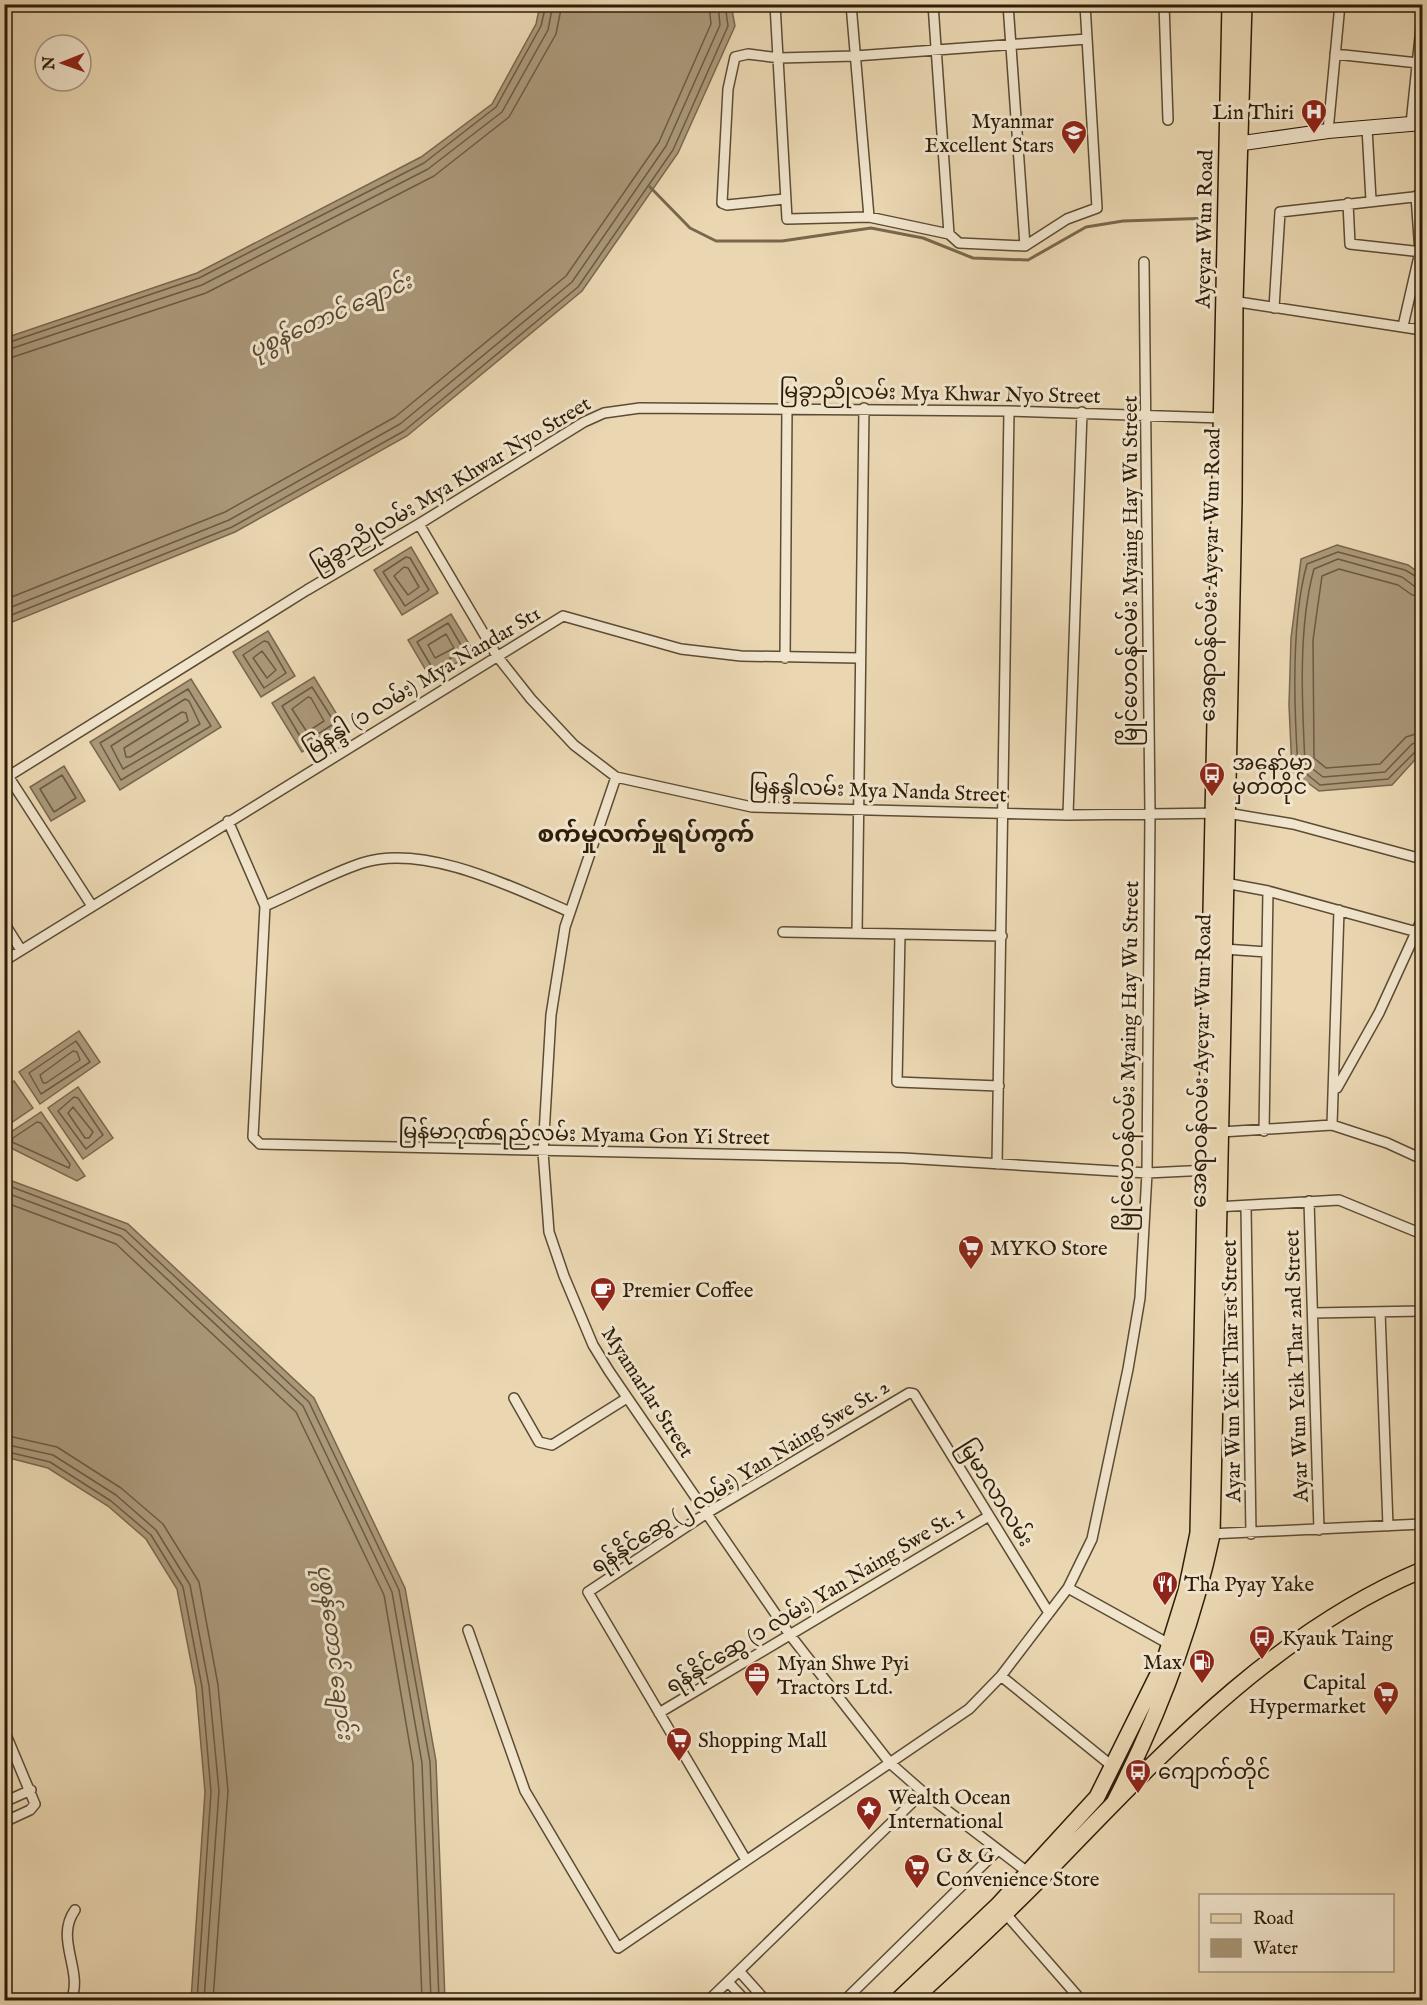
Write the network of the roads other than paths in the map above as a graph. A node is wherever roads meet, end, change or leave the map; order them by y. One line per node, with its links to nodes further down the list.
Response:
1 (775, 4): 16 (street)
2 (851, 4): 15 (street)
3 (933, 4): 13 (street)
4 (1008, 4): 12 (street)
5 (1085, 4): 11 (street)
6 (1164, 4): 18 (street)
7 (1230, 4): 22 (main road, Ayeyar Wun Road)
8 (1244, 4): 22 (main road, Ayeyar Wun Road)
9 (1340, 4): 14 (street)
10 (1422, 17): 17 (street)
11 (1087, 39): 12 (street); 29 (street)
12 (1010, 43): 13 (street); 29 (street)
13 (936, 49): 15 (street); 28 (street)
14 (1335, 54): 17 (street); 21 (street)
15 (855, 56): 16 (street); 27 (street)
16 (779, 58): 24 (street); 24 (street)
17 (1418, 63): 19 (street)
18 (1168, 120)
19 (1417, 123): 20 (main road)
20 (1366, 128): 21 (main road); 25 (street)
21 (1328, 131): 22 (main road)
22 (1234, 144): 32 (main road, Ayeyar Wun Road)
23 (1419, 196): 25 (street); 30 (street)
24 (785, 199): 27 (street)
25 (1371, 200): 26 (street)
26 (1348, 203): 30 (street); 33 (street)
27 (869, 217): 28 (street)
28 (949, 234): 29 (street)
29 (1025, 246)
30 (1421, 252): 34 (street)
31 (1144, 262): 40 (street, မြိုင်ဟေဝန်လမ်း Myaing Hay Wu Street)
32 (1229, 301): 33 (street); 41 (main road, Ayeyar Wun Road)
33 (1274, 308): 34 (street)
34 (1403, 326): 35 (street)
35 (1422, 330)
36 (786, 408): 37 (street, မြခွာညိုလမ်း Mya Khwar Nyo Street); 42 (street, မြခွာညိုလမ်း Mya Khwar Nyo Street); 44 (street)
37 (864, 408): 38 (street, မြခွာညိုလမ်း Mya Khwar Nyo Street); 45 (street)
38 (1010, 411): 39 (street, မြခွာညိုလမ်း Mya Khwar Nyo Street); 49 (street)
39 (1082, 412): 40 (street, မြခွာညိုလမ်း Mya Khwar Nyo Street); 52 (street)
40 (1148, 415): 41 (street, မြခွာညိုလမ်း Mya Khwar Nyo Street); 51 (street, မြိုင်ဟေဝန်လမ်း Myaing Hay Wu Street)
41 (1228, 418): 50 (main road, အေရာဝန်လမ်း Ayeyar Wun Road)
42 (419, 524): 43 (street, မြနန္ဒါလမ်း Mya Nanda Street); 46 (street, မြခွာညိုလမ်း Mya Khwar Nyo Street)
43 (497, 656): 44 (street, မြနန္ဒါ (၁ လမ်း) Mya Nandar St1); 47 (street, မြနန္ဒါလမ်း Mya Nanda Street); 53 (street, မြနန္ဒါ (၁ လမ်း) Mya Nandar St1)
44 (786, 658): 45 (street, မြနန္ဒါ (၁ လမ်း) Mya Nandar St1)
45 (859, 658): 48 (street)
46 (6, 777): 57 (street)
47 (616, 777): 48 (street, မြနန္ဒါလမ်း Mya Nanda Street); 60 (street, Myamarlar Street)
48 (859, 809): 49 (street, မြနန္ဒါလမ်း Mya Nanda Street); 65 (street)
49 (1004, 812): 52 (street, မြနန္ဒါလမ်း Mya Nanda Street); 67 (street)
50 (1219, 812): 51 (street, မြနန္ဒါလမ်း Mya Nanda Street); 54 (street, မြနန္ဒါလမ်း Mya Nanda Street); 55 (main road, အေရာဝန်လမ်း Ayeyar Wun Road); 80 (main road, အေရာဝန်လမ်း Ayeyar Wun Road)
51 (1150, 814): 52 (street, မြနန္ဒါလမ်း Mya Nanda Street); 81 (street, မြိုင်ဟေဝန်လမ်း Myaing Hay Wu Street)
52 (1068, 815)
53 (228, 821): 57 (street, မြနန္ဒါ (၁ လမ်း) Mya Nandar St1); 58 (street)
54 (1422, 859)
55 (1225, 883): 56 (street); 68 (main road, အေရာဝန်လမ်း Ayeyar Wun Road)
56 (1268, 891): 59 (street); 70 (street)
57 (92, 906): 69 (street, မြနန္ဒါ (၁ လမ်း) Mya Nandar St1)
58 (265, 906): 60 (street); 77 (street, မြန်မာဂုဏ်ရည်လမ်း Myama Gon Yi Street)
59 (1339, 910): 64 (street); 73 (street)
60 (568, 911): 77 (street, Myamarlar Street)
61 (1422, 919): 64 (street)
62 (4, 923): 69 (street)
63 (783, 932): 65 (street)
64 (1417, 932): 73 (street)
65 (856, 933): 66 (street)
66 (900, 934): 67 (street); 72 (street)
67 (1002, 936): 72 (street)
68 (1224, 949): 70 (street); 76 (main road, အေရာဝန်လမ်း Ayeyar Wun Road)
69 (21, 950): 71 (street, မြနန္ဒါ (၁ လမ်း) Mya Nandar St1)
70 (1267, 952): 75 (street)
71 (4, 961)
72 (999, 1086): 79 (street)
73 (1335, 1090): 74 (street)
74 (1332, 1125): 75 (street); 78 (street)
75 (1264, 1131): 76 (street)
76 (1221, 1132): 80 (main road, အေရာဝန်လမ်း Ayeyar Wun Road)
77 (543, 1152): 79 (street, မြန်မာဂုဏ်ရည်လမ်း Myama Gon Yi Street); 91 (street, Myamarlar Street)
78 (1422, 1159)
79 (997, 1164): 81 (street, မြန်မာဂုဏ်ရည်လမ်း Myama Gon Yi Street)
80 (1213, 1170): 81 (street, မြန်မာဂုဏ်ရည်လမ်း Myama Gon Yi Street); 83 (main road, အေရာဝန်လမ်း Ayeyar Wun Road)
81 (1147, 1173): 100 (street, မြိုင်ဟေဝန်လမ်း Myaing Hay Wu Street)
82 (1309, 1201): 84 (street); 85 (street); 88 (street, Ayar Wun Yeik Thar 2nd Street)
83 (1212, 1207): 84 (street); 97 (main road, အေရာဝန်လမ်း Ayeyar Wun Road)
84 (1246, 1207): 98 (street, Ayar Wun Yeik Thar 1st Street)
85 (1422, 1234)
86 (1422, 1311): 87 (street)
87 (1380, 1312): 88 (street); 95 (street)
88 (1312, 1313): 96 (street, Ayar Wun Yeik Thar 2nd Street)
89 (912, 1393): 92 (street, ရန်နိုင်ဆွေ (၂ လမ်း) Yan Naing Swe St. 2); 93 (street, မြမာလာလမ်း)
90 (514, 1398): 91 (street)
91 (627, 1398): 92 (street, Myamarlar Street)
92 (707, 1513): 103 (street, Myamarlar Street); 107 (street, ရန်နိုင်ဆွေ (၂ လမ်း) Yan Naing Swe St. 2)
93 (989, 1516): 101 (street, မြမာလာလမ်း); 103 (street, ရန်နိုင်ဆွေ (၁ လမ်း) Yan Naing Swe St. 1)
94 (1422, 1524): 95 (street)
95 (1388, 1526): 96 (street)
96 (1319, 1530): 98 (street)
97 (1205, 1534): 98 (street); 104 (main road, အေရာဝန်လမ်း Ayeyar Wun Road); 106 (main road, အေရာဝန်လမ်း Ayeyar Wun Road)
98 (1251, 1534)
99 (1422, 1570): 115 (main road)
100 (1068, 1587): 101 (street, မြိုင်ဟေဝန်လမ်း Myaing Hay Wu Street); 104 (street)
101 (1048, 1613): 105 (street, မြိုင်ဟေဝန်လမ်း Myaing Hay Wu Street)
102 (468, 1630): 118 (street, မြိုင်ဟေဝန်လမ်း Myaing Hay Wu Street)
103 (790, 1635): 107 (street, ရန်နိုင်ဆွေ (၁ လမ်း) Yan Naing Swe St. 1); 109 (street, Myamarlar Street)
104 (1170, 1644): 106 (main road, အေရာဝန်လမ်း Ayeyar Wun Road)
105 (1001, 1676): 109 (street, မြိုင်ဟေဝန်လမ်း Myaing Hay Wu Street); 110 (street)
106 (1157, 1693): 110 (main road); 115 (main road)
107 (659, 1713): 118 (street)
108 (4, 1730): 111 (street)
109 (890, 1763): 112 (street, Myamarlar Street); 118 (street, မြိုင်ဟေဝန်လမ်း Myaing Hay Wu Street)
110 (1112, 1766): 113 (main road)
111 (31, 1790): 114 (street); 116 (street)
112 (923, 1792): 117 (street, Myamarlar Street); 122 (street)
113 (1097, 1797): 115 (main road); 119 (main road)
114 (4, 1802)
115 (1112, 1806): 119 (main road)
116 (4, 1822)
117 (997, 1851): 119 (street, Myamarlar Street); 128 (street)
118 (746, 1860)
119 (1033, 1877): 121 (main road); 129 (main road)
120 (75, 1910): 124 (street)
121 (1005, 1912): 130 (main road); 131 (street)
122 (740, 1972): 123 (street); 127 (street)
123 (729, 1983): 125 (street); 126 (street)
124 (71, 2001)
125 (709, 2001)
126 (745, 2001)
127 (765, 2001)
128 (845, 2001)
129 (898, 2001)
130 (913, 2001)
131 (1082, 2001)

